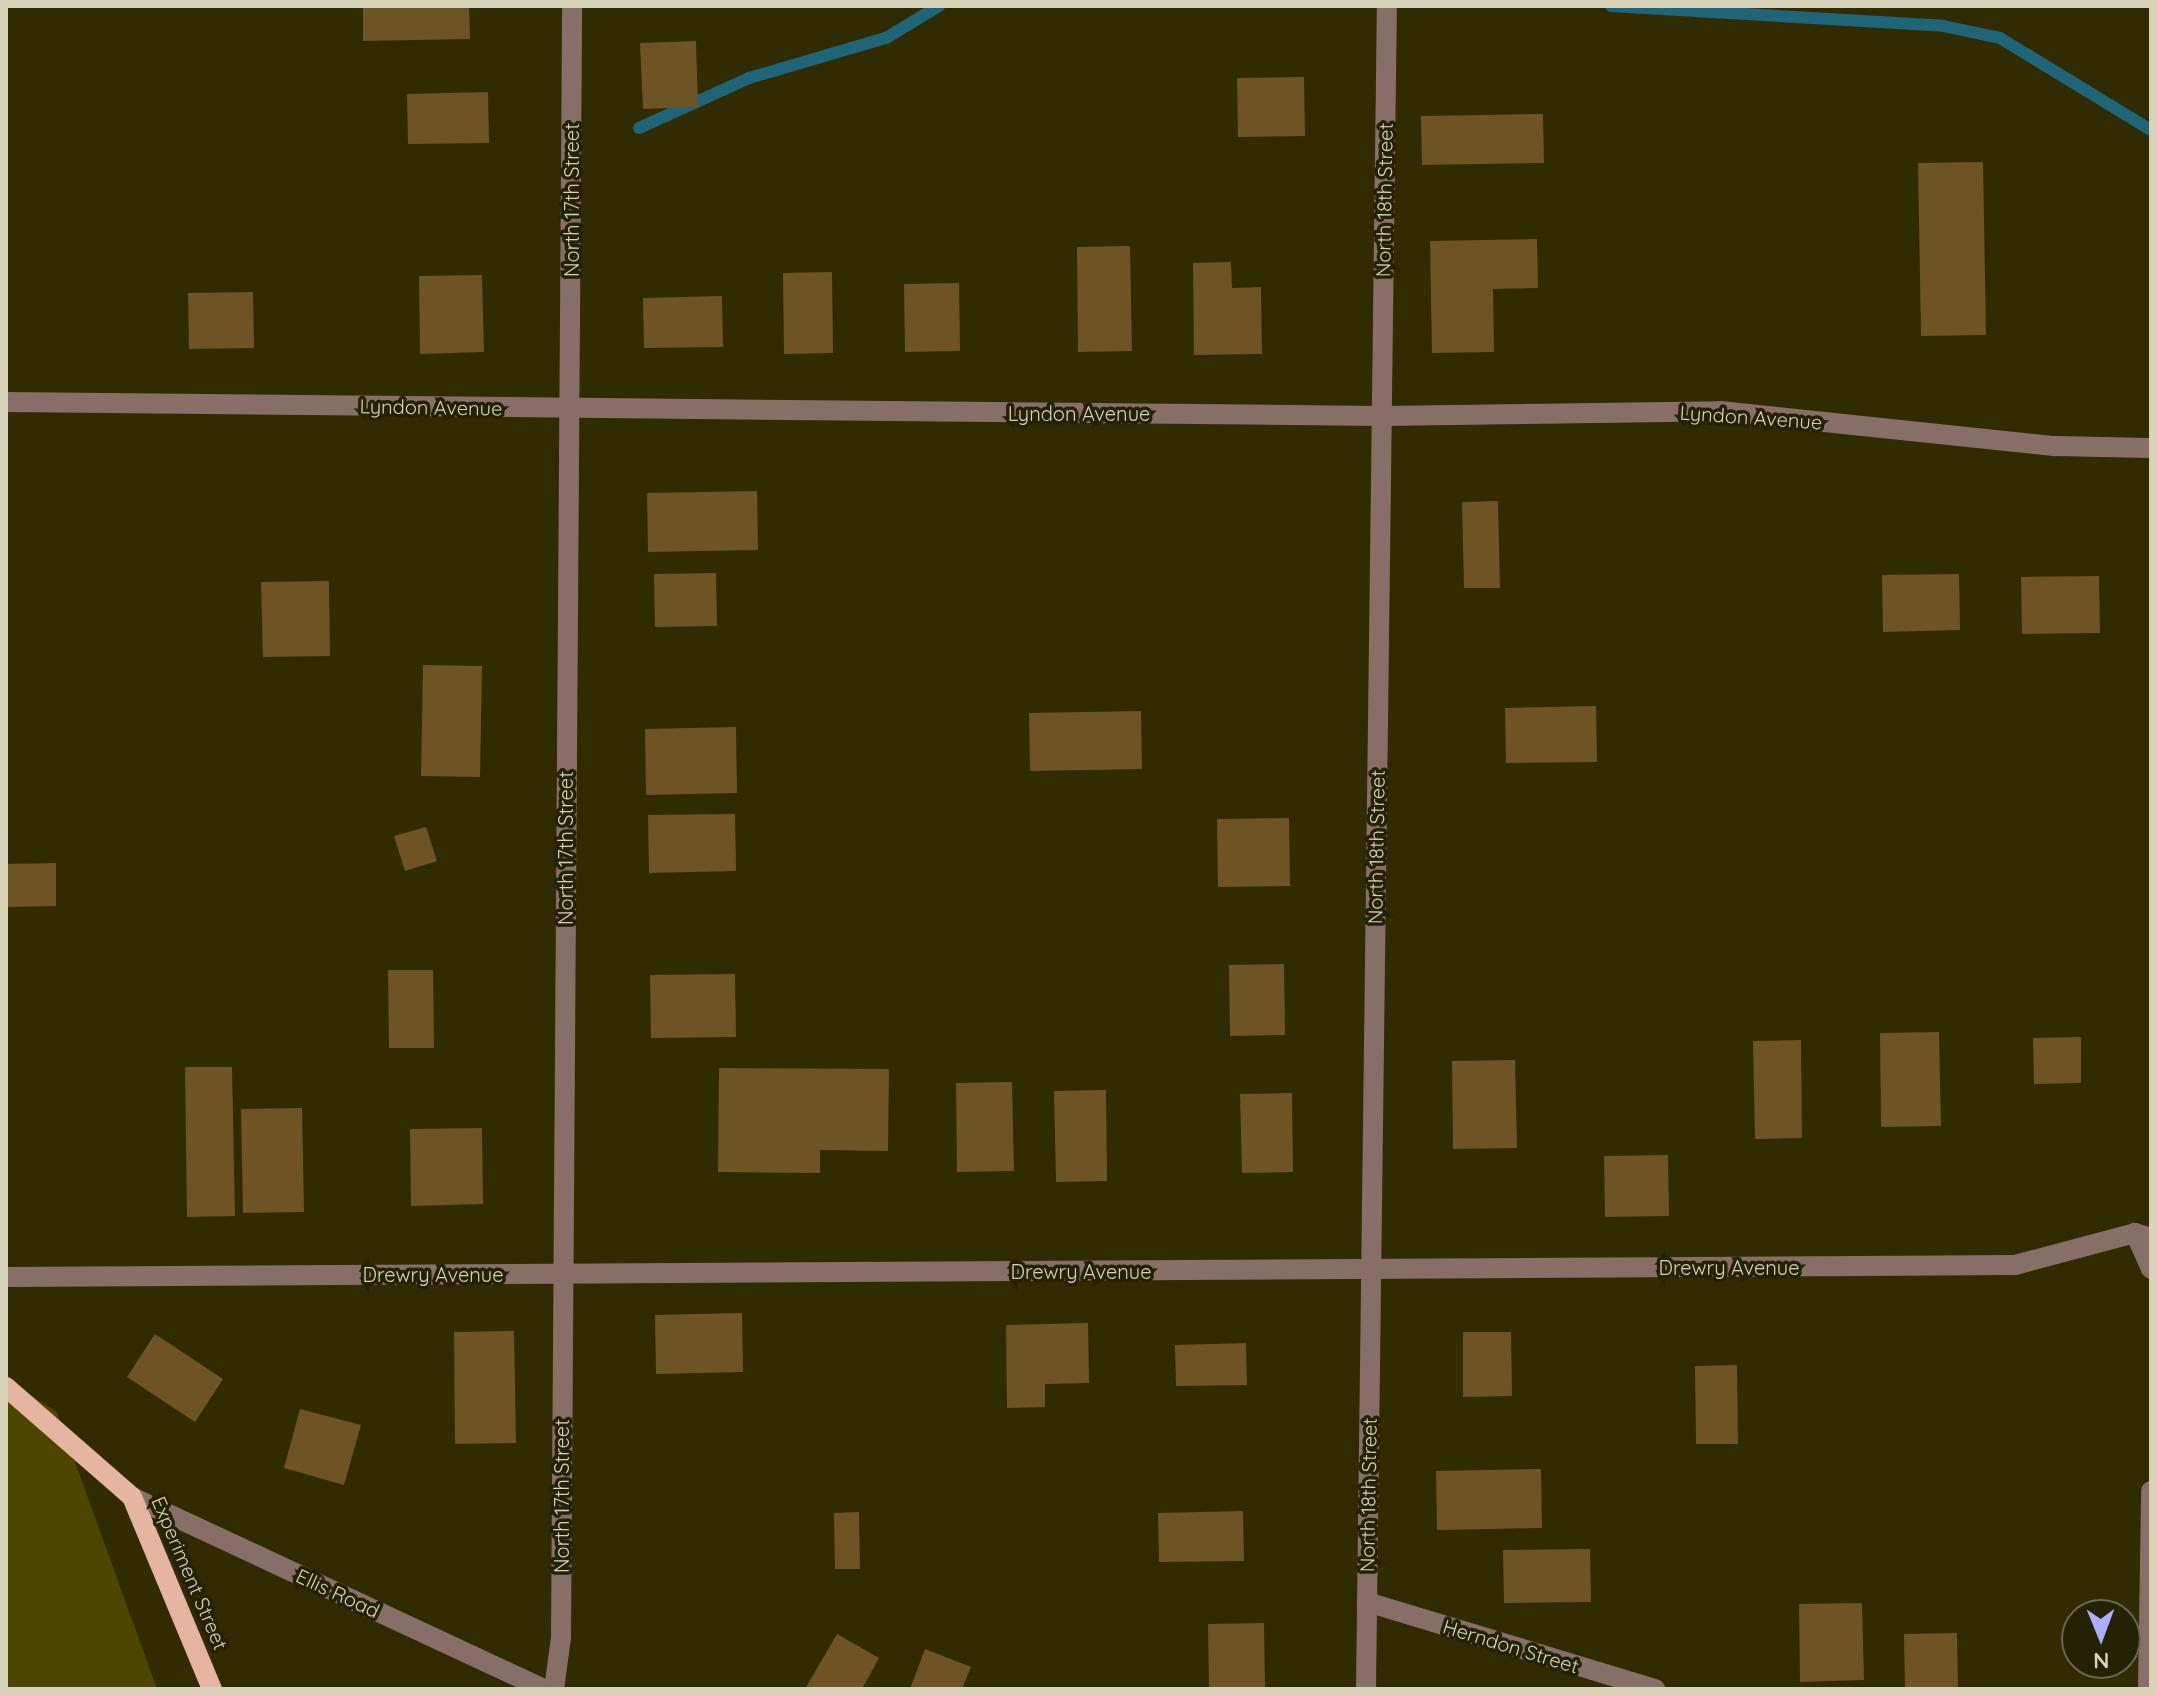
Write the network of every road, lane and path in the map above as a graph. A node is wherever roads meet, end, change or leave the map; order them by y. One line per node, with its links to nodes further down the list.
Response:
1 (572, 6): 4 (street, North 17th Street)
2 (1387, 6): 5 (street, North 18th Street)
3 (6, 402): 4 (street, Lyndon Avenue)
4 (569, 409): 5 (street, Lyndon Avenue); 11 (street, North 17th Street)
5 (1380, 416): 6 (street, Lyndon Avenue); 9 (street, North 18th Street)
6 (2151, 448)
7 (2151, 1219): 8 (street)
8 (2143, 1236): 9 (street, Drewry Avenue); 10 (street)
9 (1372, 1269): 11 (street, Drewry Avenue); 16 (street, North 18th Street)
10 (2151, 1269)
11 (562, 1273): 12 (street, Drewry Avenue); 19 (street, North 17th Street)
12 (6, 1277)
13 (6, 1387): 15 (main road, Experiment Street)
14 (2151, 1491): 22 (street)
15 (132, 1497): 17 (main road, Experiment Street); 18 (street, Ellis Road)
16 (1367, 1602): 20 (street, North 18th Street); 21 (street, Herndon Street)
17 (212, 1689)
18 (543, 1689)
19 (554, 1689)
20 (1366, 1689)
21 (1655, 1689)
22 (2148, 1689)

